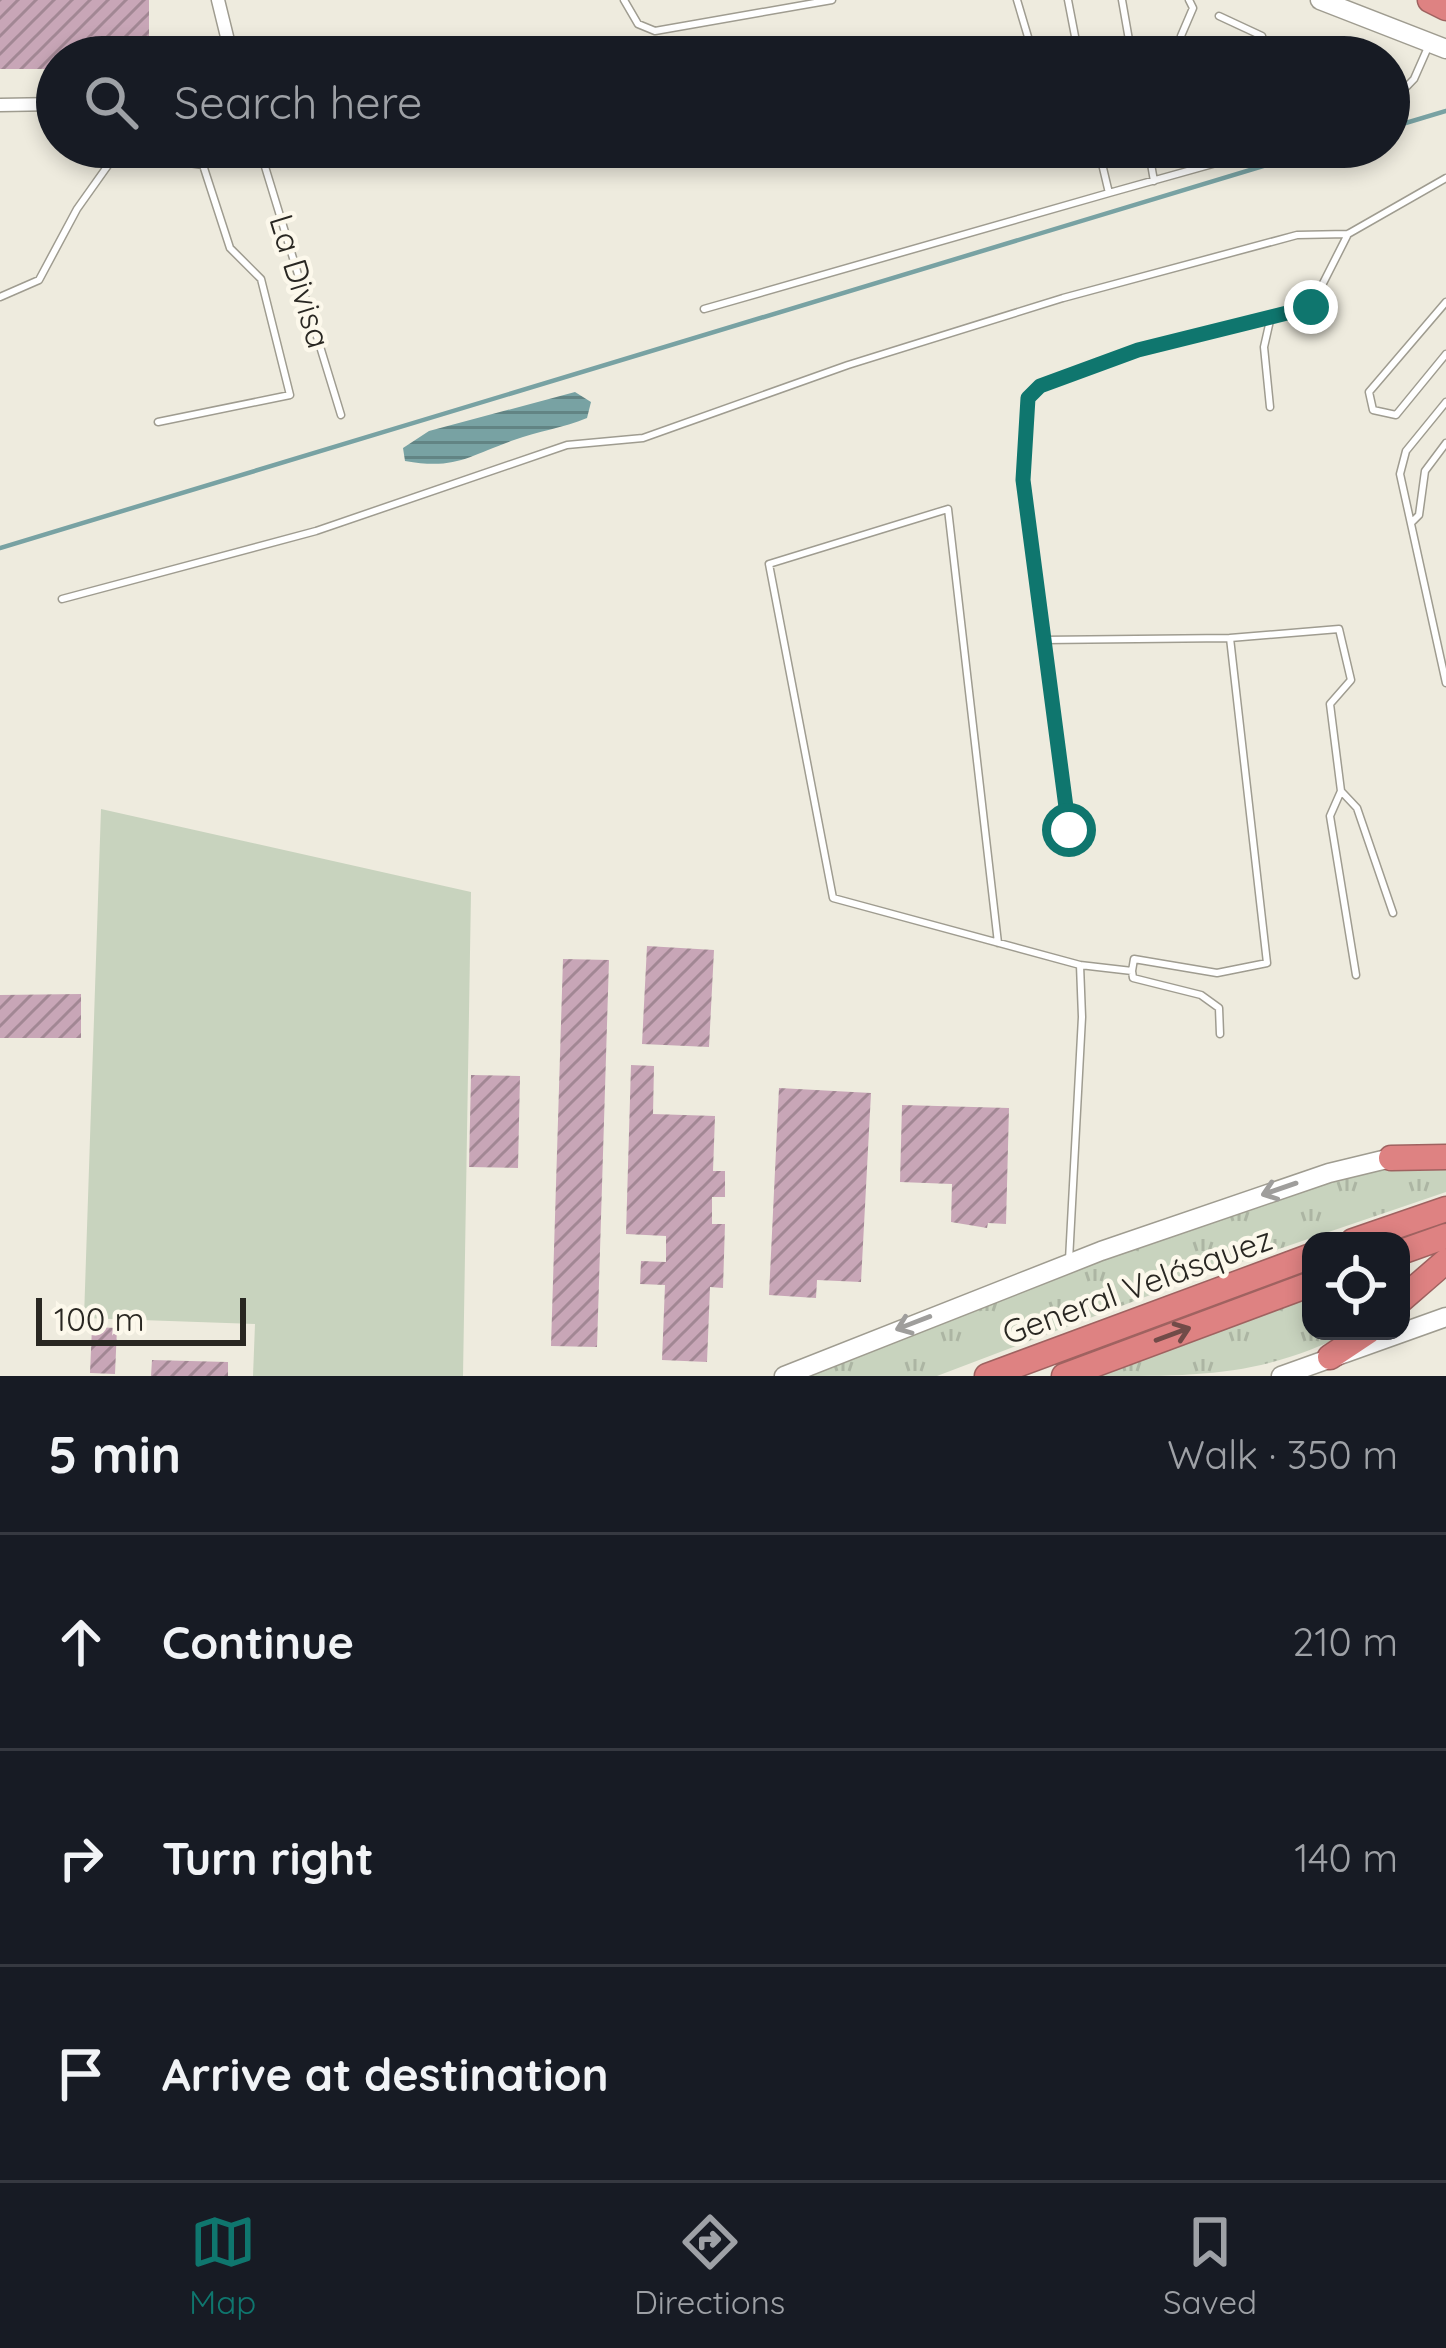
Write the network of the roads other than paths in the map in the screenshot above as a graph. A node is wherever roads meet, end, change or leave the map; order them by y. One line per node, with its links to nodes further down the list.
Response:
1 (218, 0): 12 (street)
2 (624, 0): 3 (lane)
3 (832, 0)
4 (1017, 0): 13 (lane)
5 (1068, 0): 14 (lane)
6 (1122, 0): 15 (lane)
7 (1189, 0): 16 (lane)
8 (1320, 0): 18 (street)
9 (1430, 0): 10 (highway)
10 (1446, 8)
11 (1220, 16): 17 (lane)
12 (227, 36)
13 (1028, 36)
14 (1075, 36)
15 (1128, 36)
16 (1185, 36)
17 (1262, 36)
18 (1438, 46): 19 (lane)
19 (1410, 83)
20 (36, 104): 21 (street)
21 (0, 105)
22 (107, 168): 32 (lane)
23 (204, 168): 40 (lane)
24 (265, 168): 39 (lane, La Divisa)
25 (1103, 168): 30 (lane)
26 (1152, 168): 29 (lane)
27 (1200, 168): 29 (lane)
28 (1446, 178): 31 (lane)
29 (1154, 181): 30 (lane)
30 (1108, 193): 34 (lane)
31 (1348, 234): 35 (lane); 43 (lane)
32 (0, 297)
33 (1446, 302): 36 (lane)
34 (704, 309)
35 (1271, 316): 38 (lane); 45 (lane)
36 (1446, 354)
37 (1446, 402): 42 (lane)
38 (1270, 406)
39 (341, 415)
40 (158, 422)
41 (1446, 442): 42 (lane)
42 (1412, 522): 46 (lane)
43 (62, 599)
44 (1230, 638): 45 (lane); 47 (lane); 52 (lane)
45 (1043, 640): 48 (lane)
46 (1446, 683)
47 (1341, 790): 49 (lane); 53 (lane)
48 (1069, 830)
49 (1393, 913)
50 (998, 943): 50 (lane); 51 (lane)
51 (1080, 965): 52 (lane); 63 (lane)
52 (1132, 971): 54 (lane)
53 (1356, 975)
54 (1220, 1034)
55 (1446, 1157): 56 (highway)
56 (1391, 1158): 63 (street, one-way to 63)
57 (1446, 1208): 58 (highway)
58 (1378, 1232)
59 (1446, 1236): 60 (highway)
60 (1410, 1249)
61 (1302, 1259): 70 (highway, General Velásquez)
62 (1446, 1261): 65 (highway)
63 (1069, 1263): 69 (street, one-way to 69)
64 (1302, 1287): 71 (highway, General Velásquez, one-way to 64)
65 (1410, 1292)
66 (1446, 1317): 68 (street)
67 (1356, 1340): 68 (highway)
68 (1330, 1357): 72 (street)
69 (784, 1376)
70 (987, 1376)
71 (1064, 1376)
72 (1281, 1376)

